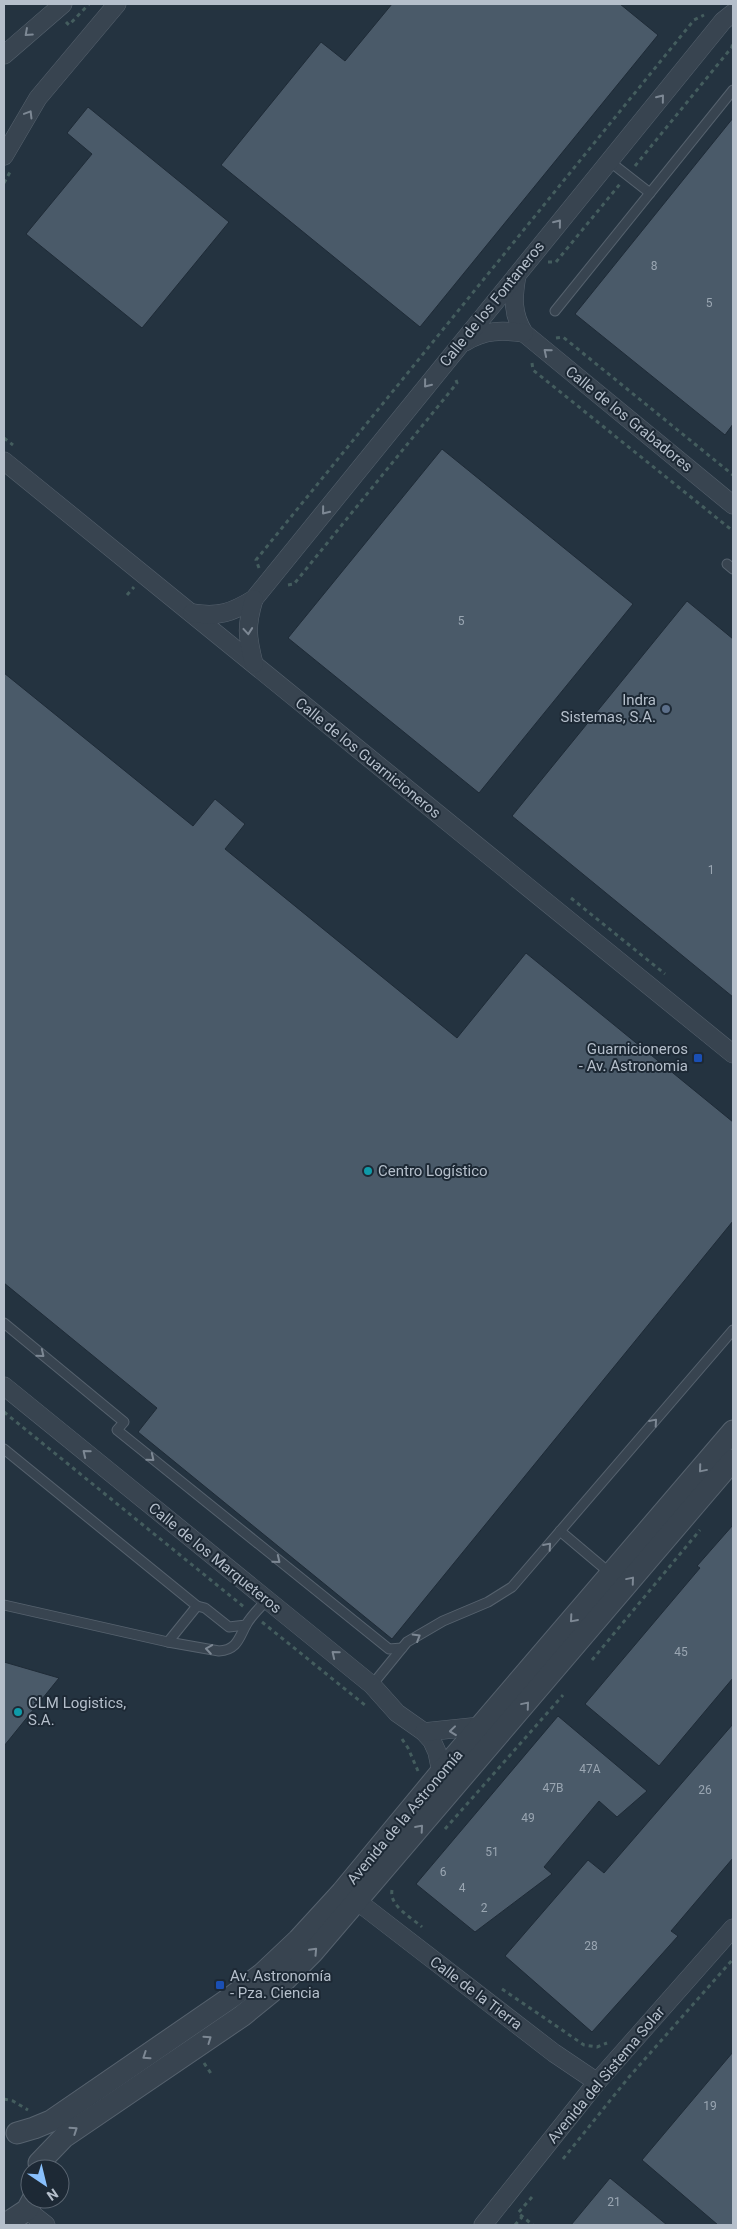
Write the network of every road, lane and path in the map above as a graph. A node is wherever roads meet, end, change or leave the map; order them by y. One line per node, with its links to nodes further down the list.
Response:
1 (117, 4): 8 (street, one-way to 1)
2 (58, 7): 6 (street, one-way to 6)
3 (733, 13): 9 (street, Calle de los Fontaneros, one-way to 3)
4 (696, 18): 26 (path)
5 (733, 41): 10 (path)
6 (4, 55)
7 (733, 90): 11 (lane)
8 (4, 156)
9 (609, 161): 10 (lane); 13 (street, Calle de los Fontaneros, one-way to 9)
10 (627, 175): 11 (lane); 12 (path)
11 (650, 193): 14 (lane)
12 (546, 262)
13 (516, 275): 15 (street, Calle de los Grabadores); 17 (street, Calle de los Fontaneros)
14 (555, 311)
15 (524, 333): 17 (street); 24 (street, Calle de los Grabadores, one-way to 15)
16 (552, 339): 23 (path)
17 (458, 346): 28 (street, Calle de los Fontaneros, one-way to 28)
18 (532, 360): 25 (path)
19 (454, 370): 27 (path)
20 (4, 438): 21 (path)
21 (19, 450)
22 (4, 461): 29 (street, Calle de los Guarnicioneros)
23 (733, 475)
24 (733, 505)
25 (733, 531)
26 (260, 572)
27 (280, 587)
28 (254, 599): 29 (street, Calle de los Fontaneros); 30 (street, Calle de los Fontaneros, one-way to 30)
29 (192, 614): 30 (street, Calle de los Guarnicioneros)
30 (254, 664): 31 (street, Calle de los Guarnicioneros)
31 (733, 1054)
32 (4, 1323): 48 (lane, one-way to 48)
33 (733, 1330): 40 (lane, one-way to 33)
34 (4, 1386): 42 (street, Calle de los Marqueteros, one-way to 34)
35 (4, 1412): 45 (path)
36 (733, 1431): 41 (street, Avenida de la Astronomía, one-way to 41)
37 (4, 1449): 44 (lane)
38 (733, 1460): 58 (street, Avenida de la Astronomía, one-way to 38)
39 (703, 1528): 49 (path)
40 (560, 1531): 41 (lane); 48 (lane, one-way to 40)
41 (612, 1575): 53 (street, Avenida de la Astronomía, one-way to 53)
42 (267, 1600): 45 (lane); 50 (street, Calle de los Marqueteros, one-way to 42)
43 (4, 1605): 47 (lane)
44 (197, 1606): 46 (lane); 47 (lane)
45 (254, 1615): 46 (lane); 52 (path)
46 (246, 1625): 47 (lane, one-way to 47)
47 (168, 1642)
48 (402, 1648): 50 (lane)
49 (592, 1660)
50 (372, 1685): 54 (street, Calle de los Marqueteros)
51 (563, 1695): 59 (path)
52 (373, 1712)
53 (481, 1726): 54 (street, one-way to 54); 56 (street, Avenida de la Astronomía)
54 (424, 1732): 56 (street, Calle de los Marqueteros)
55 (399, 1736): 57 (path)
56 (441, 1772): 58 (street, Calle de los Marqueteros); 60 (street, Avenida de la Astronomía)
57 (418, 1773)
58 (443, 1802): 62 (street, Avenida de la Astronomía, one-way to 58)
59 (443, 1832)
60 (372, 1855): 62 (street); 63 (street, Avenida de la Astronomía)
61 (392, 1887): 65 (path)
62 (357, 1901): 63 (street); 71 (street, Calle de la Tierra); 76 (street, Avenida de la Astronomía, one-way to 62)
63 (326, 1911): 74 (street, Avenida de la Astronomía, one-way to 74)
64 (733, 1928): 68 (street, Avenida del Sistema Solar)
65 (428, 1932)
66 (733, 1959): 69 (path)
67 (496, 1985): 70 (path)
68 (648, 2023): 69 (path); 71 (street, Avenida del Sistema Solar)
69 (665, 2037): 77 (path)
70 (612, 2040)
71 (596, 2082): 84 (street, Avenida del Sistema Solar)
72 (4, 2099): 73 (path)
73 (33, 2114)
74 (10, 2131): 75 (street)
75 (36, 2159)
76 (45, 2159)
77 (562, 2159)
78 (532, 2196): 81 (path)
79 (25, 2209): 82 (street)
80 (33, 2209): 83 (street)
81 (522, 2217): 85 (path); 86 (path)
82 (4, 2225)
83 (46, 2225)
84 (483, 2225)
85 (515, 2225)
86 (532, 2225)

